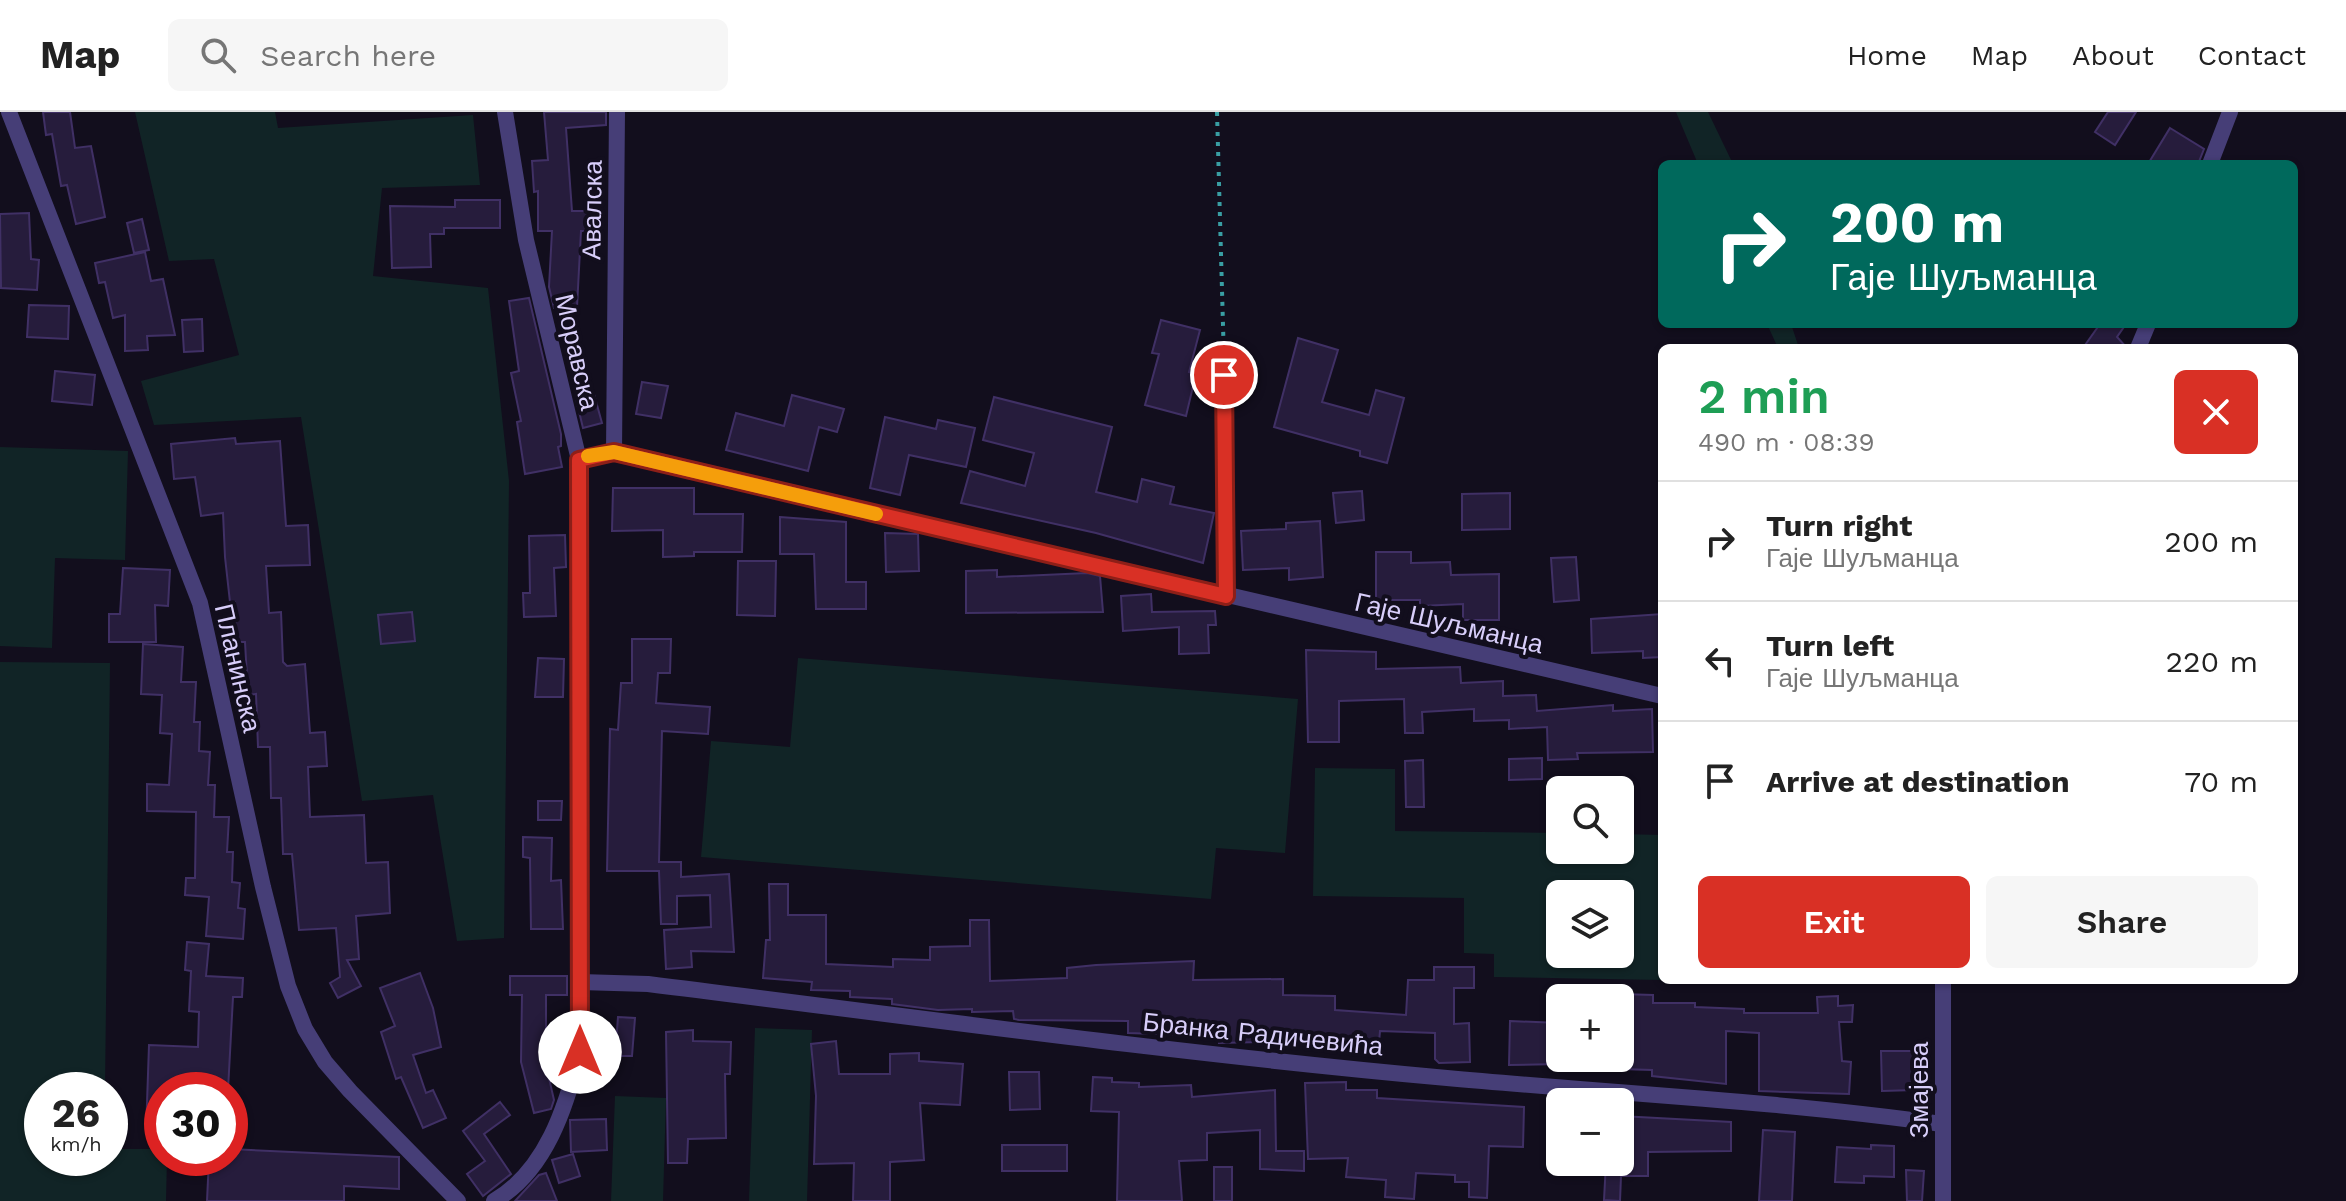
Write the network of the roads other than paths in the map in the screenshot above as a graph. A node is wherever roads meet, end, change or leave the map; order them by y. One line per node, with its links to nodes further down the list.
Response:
1 (9, 112): 14 (street, Планинска)
2 (505, 112): 8 (street, Моравска)
3 (617, 112): 7 (street, Авалска)
4 (2230, 112): 5 (street)
5 (2212, 160)
6 (1224, 375): 9 (street)
7 (614, 452): 8 (street, Гаје Шуљманца); 9 (street, Гаје Шуљманца)
8 (579, 460): 11 (street, Моравска)
9 (1226, 596): 10 (street, Гаје Шуљманца)
10 (1658, 695)
11 (580, 982): 13 (street, Бранка Радичевића); 15 (street, Моравска)
12 (1943, 984): 13 (street, Змајева)
13 (1942, 1124): 16 (street, Змајева)
14 (458, 1201)
15 (494, 1201)
16 (1943, 1201)

